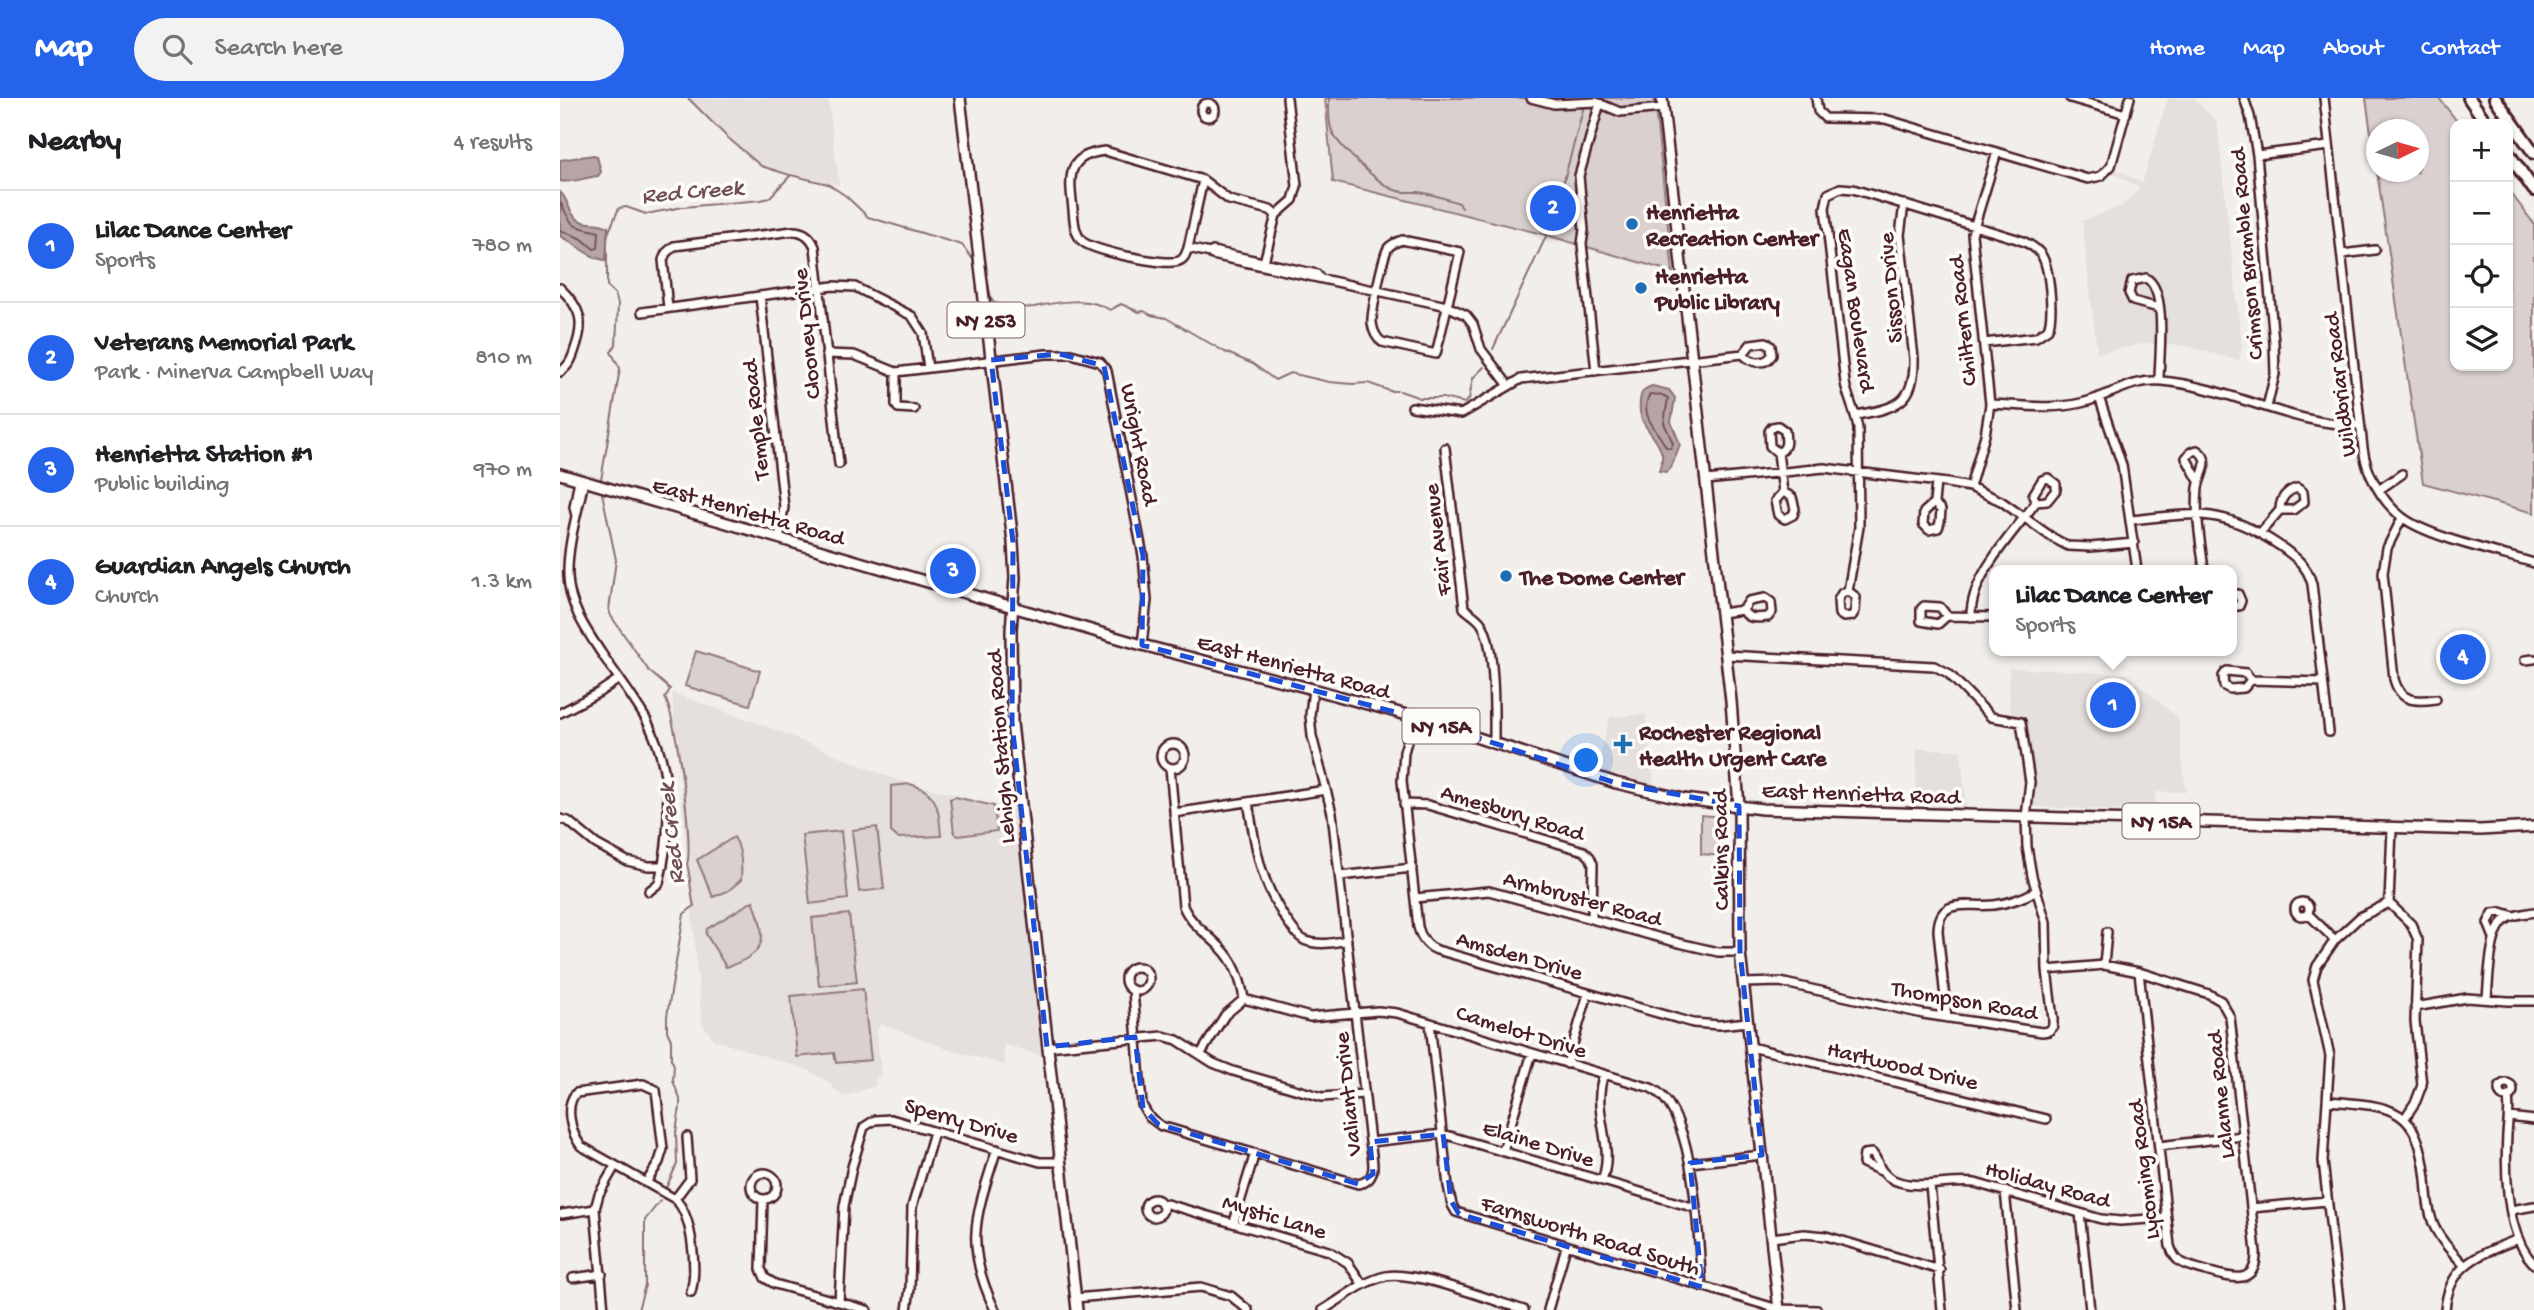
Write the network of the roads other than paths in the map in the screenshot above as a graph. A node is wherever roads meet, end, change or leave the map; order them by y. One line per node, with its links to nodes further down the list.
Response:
1 (960, 98): 43 (main road, Lehigh Station Road / NY 253)
2 (1287, 98): 23 (street)
3 (1531, 98): 11 (street)
4 (1816, 98): 16 (street)
5 (2070, 98): 13 (street)
6 (2130, 98): 13 (street)
7 (2244, 98): 18 (street, Crimson Bramble Road)
8 (2324, 98): 15 (street, Wildbriar Road)
9 (2469, 98): 14 (highway)
10 (2495, 98): 17 (highway)
11 (1596, 102): 12 (street); 45 (street)
12 (1662, 103): 42 (main road, Calkins Road)
13 (2126, 114): 16 (street)
14 (2484, 119)
15 (2329, 146): 18 (street); 28 (street, Wildbriar Road)
16 (1997, 152): 24 (street, Chiltern Road)
17 (2534, 153)
18 (2257, 155): 53 (street, Crimson Bramble Road)
19 (2513, 160): 21 (highway)
20 (1203, 180): 23 (street); 25 (street); 25 (street)
21 (2534, 190)
22 (1904, 204): 24 (street, Eagan Boulevard); 55 (street, Sisson Drive); 55 (street, Eagan Boulevard)
23 (1276, 215): 29 (street)
24 (1974, 226): 39 (street, Chiltern Road); 39 (street, Eagan Boulevard)
25 (1188, 248): 27 (street)
26 (2375, 250): 28 (street)
27 (1210, 253): 29 (street); 30 (street)
28 (2342, 254): 56 (street, Wildbriar Road)
29 (1264, 262): 30 (street)
30 (1320, 278): 33 (street)
31 (560, 288): 46 (street)
32 (820, 288): 34 (street); 36 (street, Clooney Drive); 40 (street, Clooney Drive); 44 (street)
33 (1377, 290): 35 (street); 35 (street); 35 (street)
34 (760, 296): 36 (street); 79 (street, Temple Road)
35 (1447, 306): 49 (street)
36 (668, 308): 38 (street)
37 (2159, 308): 37 (street); 48 (street)
38 (642, 312)
39 (1984, 343): 51 (street, Chiltern Road)
40 (826, 354): 47 (street); 59 (street, Clooney Drive)
41 (1743, 354): 42 (street)
42 (1691, 359): 45 (street); 64 (main road, Calkins Road)
43 (991, 360): 44 (street); 87 (main road, Lehigh Station Road / NY 253); 93 (street, Wright Road)
44 (928, 368): 47 (street)
45 (1596, 371): 49 (street)
46 (560, 372)
47 (896, 372): 54 (street)
48 (2158, 380): 50 (street); 53 (street)
49 (1509, 386): 52 (street)
50 (2099, 397): 51 (street); 77 (street)
51 (1990, 404): 68 (street, Chiltern Road)
52 (1412, 407)
53 (2267, 407): 56 (street)
54 (914, 409)
55 (1856, 415): 61 (street, Eagan Boulevard)
56 (2360, 425): 69 (street, Wildbriar Road)
57 (1445, 448): 103 (street, Fair Avenue)
58 (1779, 453): 60 (street)
59 (839, 464)
60 (1781, 471): 61 (street); 64 (street); 70 (street)
61 (1858, 472): 67 (street); 86 (street, Eagan Boulevard)
62 (560, 474): 65 (main road, East Henrietta Road / NY 15A)
63 (2402, 474): 69 (street)
64 (1706, 480): 89 (main road, Calkins Road)
65 (582, 481): 79 (main road, East Henrietta Road / NY 15A); 95 (street)
66 (2199, 481): 74 (street)
67 (1936, 482): 68 (street); 72 (street)
68 (1970, 487): 75 (street)
69 (2379, 489): 76 (street, Wildbriar Road)
70 (1783, 492)
71 (2036, 502): 75 (street)
72 (1934, 503)
73 (2280, 510): 78 (street)
74 (2198, 514): 77 (street); 78 (street); 84 (street)
75 (2025, 518): 80 (street); 82 (street)
76 (2402, 518): 81 (street, Wildbriar Road); 99 (street)
77 (2132, 520): 80 (street)
78 (2260, 533): 97 (street)
79 (779, 538): 87 (main road, East Henrietta Road / NY 15A)
80 (2134, 543): 83 (street)
81 (2534, 563)
82 (1991, 565)
83 (2136, 565)
84 (2203, 565)
85 (1989, 567): 91 (street)
86 (1849, 591)
87 (1014, 607): 93 (main road, East Henrietta Road / NY 15A); 145 (main road, Lehigh Station Road / NY 253)
88 (1742, 610): 89 (street)
89 (1721, 612): 94 (main road, Calkins Road)
90 (1947, 617): 91 (street)
91 (1971, 617): 92 (street)
92 (1989, 617)
93 (1142, 645): 98 (main road, East Henrietta Road / NY 15A)
94 (1726, 655): 108 (main road, Calkins Road); 110 (street, Thompson Road)
95 (619, 680): 100 (street); 114 (street)
96 (2251, 680): 97 (street)
97 (2323, 682): 102 (street)
98 (1313, 689): 101 (main road, East Henrietta Road / NY 15A); 105 (street, Valiant Drive)
99 (2436, 699)
100 (560, 713)
101 (1414, 718): 103 (main road, East Henrietta Road / NY 15A); 107 (street, Amsden Drive)
102 (2329, 732)
103 (1494, 744): 108 (main road, East Henrietta Road / NY 15A)
104 (1170, 768): 109 (street)
105 (1326, 790): 106 (street); 116 (street, Valiant Drive)
106 (1248, 802): 109 (street); 127 (street)
107 (1404, 804): 115 (street, Amsden Drive); 124 (street, Amesbury Road)
108 (1738, 806): 110 (main road, East Henrietta Road / NY 15A); 129 (main road, Calkins Road)
109 (1174, 813): 137 (street)
110 (2026, 817): 113 (main road, East Henrietta Road / NY 15A); 118 (street, Thompson Road)
111 (560, 819): 114 (street)
112 (2534, 827): 113 (main road, East Henrietta Road / NY 15A)
113 (2392, 828): 120 (street)
114 (663, 866): 117 (street)
115 (1412, 868): 116 (street); 119 (street, Amsden Drive)
116 (1340, 876): 127 (street, Valiant Drive)
117 (649, 891)
118 (2036, 891): 131 (street, Thompson Road); 141 (street)
119 (1415, 898): 124 (street, Armbruster Road); 135 (street, Amsden Drive)
120 (2389, 903): 128 (street); 139 (street)
121 (2534, 912): 123 (street)
122 (2308, 914): 128 (street)
123 (2514, 916): 126 (street); 126 (street)
124 (1592, 918): 129 (street, Armbruster Road)
125 (2107, 932): 130 (street)
126 (2494, 939): 136 (street)
127 (1347, 940): 140 (street, Valiant Drive)
128 (2335, 940): 153 (street)
129 (1740, 952): 133 (main road, Calkins Road)
130 (2104, 965): 131 (street, Lalanne Road); 132 (street, Lalanne Road)
131 (2047, 970): 141 (street, Thompson Road)
132 (2139, 972): 160 (street, Lalanne Road); 163 (street, Lycoming Road)
133 (1743, 983): 141 (street, Thompson Road); 142 (main road, Calkins Road)
134 (1133, 990): 144 (street, Valiant Drive)
135 (1588, 993): 142 (street, Amsden Drive); 149 (street)
136 (2487, 998): 138 (street); 139 (street)
137 (1244, 999): 140 (street, Camelot Drive); 148 (street)
138 (2534, 1001)
139 (2415, 1007): 155 (street)
140 (1356, 1013): 143 (street, Camelot Drive); 151 (street, Valiant Drive)
141 (1947, 1018)
142 (1748, 1022): 146 (main road, Calkins Road)
143 (1430, 1023): 147 (street, Camelot Drive); 159 (street, Farnsworth Road South)
144 (1135, 1037): 145 (street); 148 (street); 166 (street, Valiant Drive)
145 (1047, 1046): 168 (main road, Lehigh Station Road / NY 253)
146 (1751, 1046): 156 (street, Hartwood Drive); 167 (main road, Calkins Road)
147 (1532, 1053): 149 (street, Camelot Drive); 165 (street)
148 (1199, 1055): 151 (street)
149 (1567, 1064): 150 (street, Camelot Drive)
150 (1604, 1074): 169 (street, Camelot Drive); 172 (street)
151 (1364, 1094): 162 (street, Valiant Drive)
152 (2508, 1096): 154 (street)
153 (2328, 1101): 155 (street); 178 (street)
154 (2509, 1117): 157 (street); 184 (street)
155 (2405, 1118): 193 (street)
156 (2046, 1119)
157 (2534, 1120)
158 (934, 1132): 164 (street, Sperry Drive); 201 (street, Sperry Drive); 205 (street)
159 (1443, 1134): 162 (street, Elaine Drive); 165 (street, Elaine Drive); 191 (street, Farnsworth Road South)
160 (2243, 1136): 163 (street); 181 (street, Lalanne Road)
161 (687, 1137): 176 (street)
162 (1370, 1142): 166 (street, Valiant Drive)
163 (2159, 1146): 187 (street, Lycoming Road)
164 (997, 1149): 168 (street, Sperry Drive); 206 (street)
165 (1503, 1151): 172 (street, Elaine Drive)
166 (1255, 1153): 188 (street)
167 (1762, 1155): 169 (street); 189 (main road, Calkins Road)
168 (1060, 1162): 200 (main road, Lehigh Station Road / NY 253)
169 (1690, 1163): 183 (street, Camelot Drive)
170 (615, 1166): 173 (street); 173 (street); 182 (street)
171 (1881, 1171): 174 (street, Holiday Road)
172 (1602, 1181): 183 (street, Elaine Drive)
173 (646, 1183): 176 (street)
174 (1930, 1185): 175 (street, Holiday Road); 194 (street)
175 (2005, 1191): 185 (street, Holiday Road); 214 (street)
176 (675, 1199): 199 (street)
177 (763, 1199): 201 (street)
178 (2327, 1201): 181 (street); 216 (street)
179 (1162, 1205): 188 (street, Mystic Lane)
180 (2534, 1206): 184 (street)
181 (2251, 1208): 187 (street, Lycoming Road)
182 (595, 1209): 186 (street); 195 (street)
183 (1695, 1209): 198 (street, Camelot Drive)
184 (2511, 1210): 190 (street)
185 (2080, 1213): 187 (street, Holiday Road); 215 (street)
186 (562, 1214)
187 (2166, 1218)
188 (1234, 1223): 197 (street, Mystic Lane)
189 (1771, 1238): 194 (street); 202 (main road, Calkins Road)
190 (2518, 1239): 192 (street); 193 (street)
191 (1566, 1247): 198 (street, Farnsworth Road South); 211 (street)
192 (2534, 1264)
193 (2464, 1265): 217 (street)
194 (1940, 1270): 213 (street)
195 (602, 1274): 196 (street); 203 (street)
196 (573, 1278)
197 (1363, 1285): 209 (street); 210 (street)
198 (1702, 1287): 202 (street, Farnsworth Road South)
199 (691, 1292)
200 (1075, 1298): 207 (main road, Lehigh Station Road / NY 253); 208 (street)
201 (839, 1302): 204 (street)
202 (1778, 1309): 212 (street, Farnsworth Road South)
203 (604, 1310)
204 (867, 1310)
205 (907, 1310)
206 (995, 1310)
207 (1077, 1310)
208 (1248, 1310)
209 (1323, 1310)
210 (1524, 1310)
211 (1548, 1310)
212 (1817, 1310)
213 (1942, 1310)
214 (2017, 1310)
215 (2090, 1310)
216 (2340, 1310)
217 (2445, 1310)

